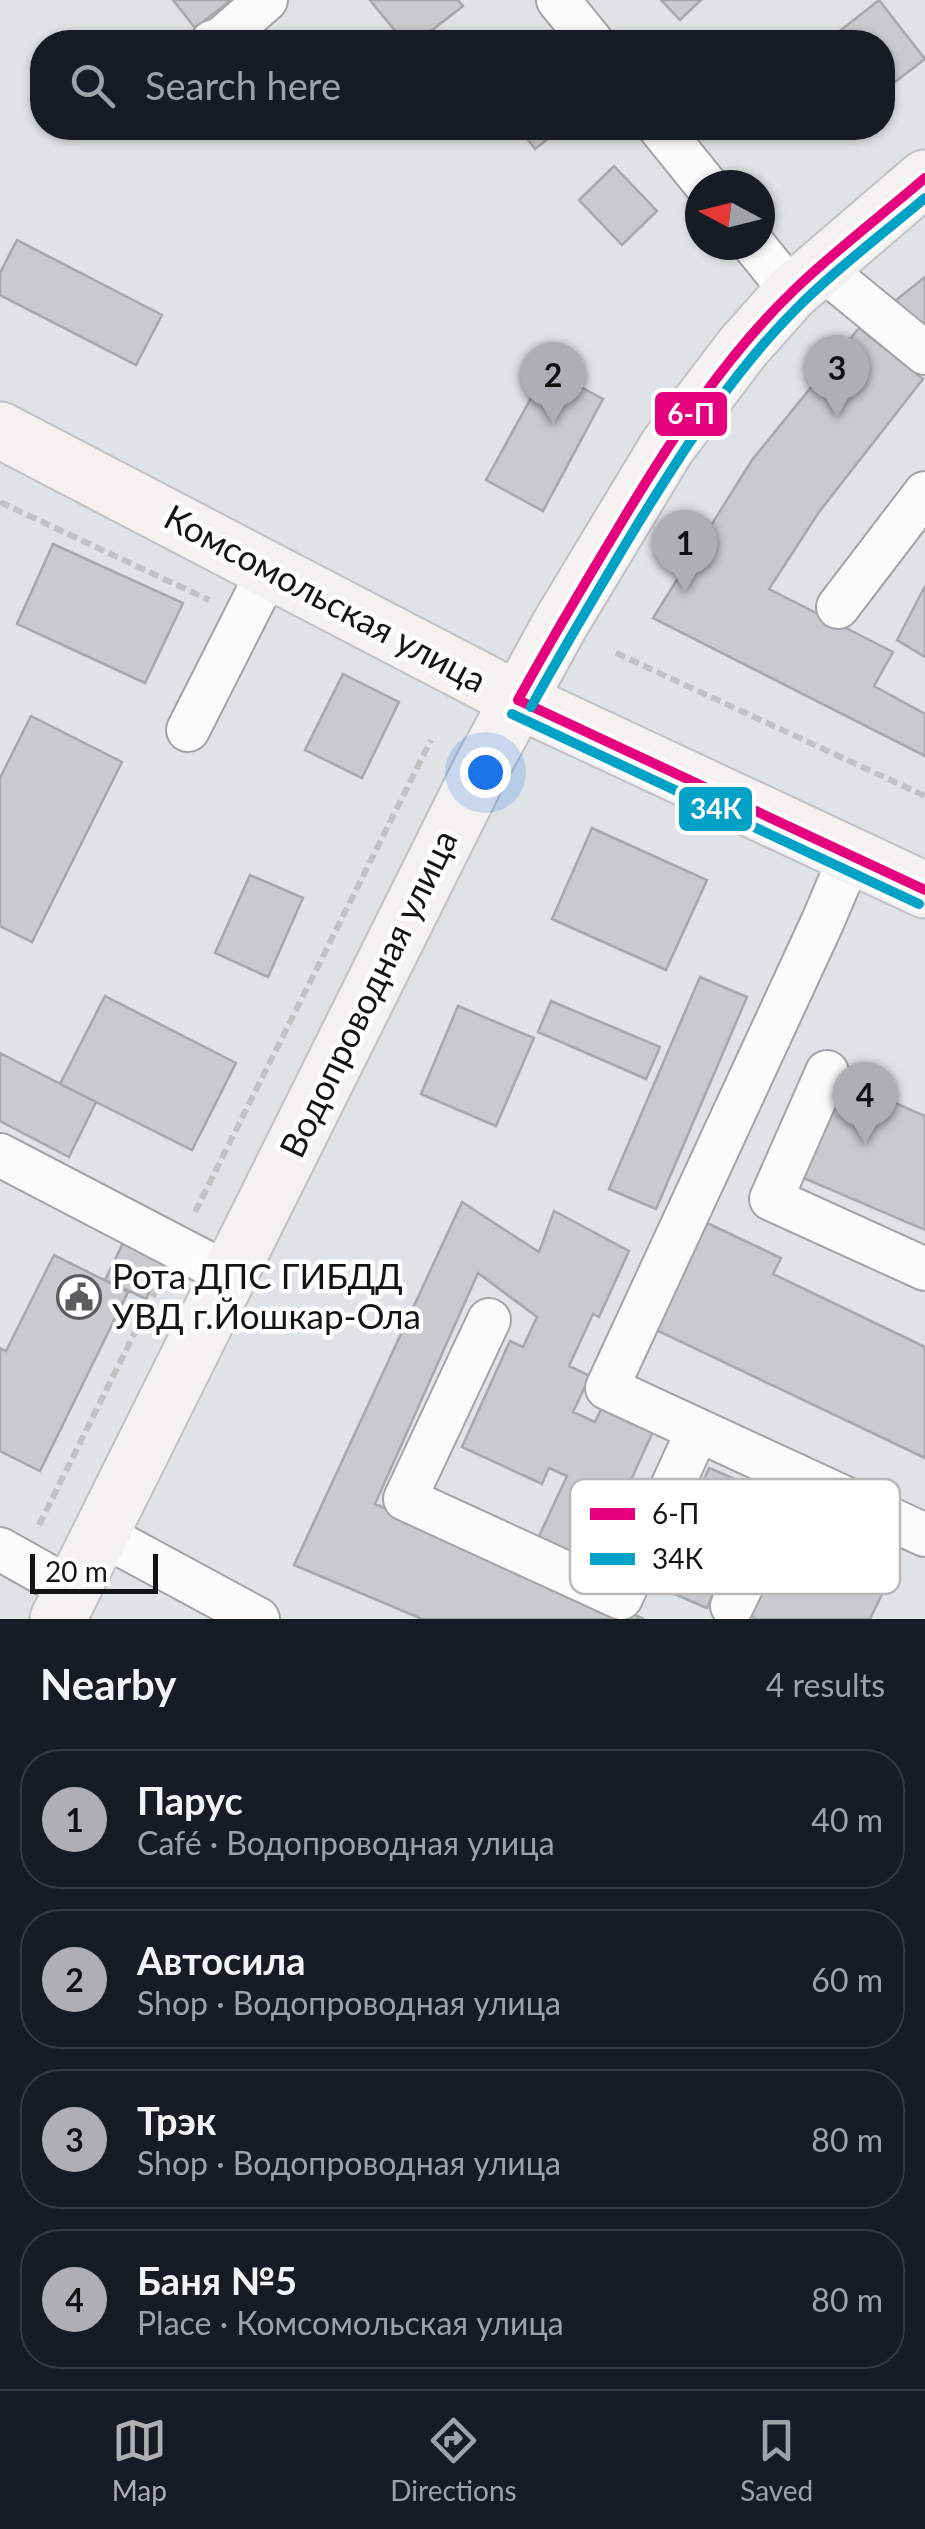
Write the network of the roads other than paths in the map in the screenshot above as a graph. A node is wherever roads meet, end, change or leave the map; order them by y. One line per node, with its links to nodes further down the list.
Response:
1 (266, 0): 3 (street)
2 (558, 0): 4 (street)
3 (231, 30)
4 (582, 30)
5 (670, 140): 6 (street)
6 (694, 170)
7 (925, 178): 9 (main road, Водопроводная улица)
8 (775, 259): 9 (street)
9 (806, 280): 10 (street); 15 (main road, Водопроводная улица)
10 (925, 354)
11 (0, 430): 13 (main road, Комсомольская улица)
12 (925, 494): 14 (street)
13 (269, 570): 15 (main road, Комсомольская улица); 16 (street)
14 (838, 606)
15 (518, 700): 17 (main road, Комсомольская улица); 22 (main road, Водопроводная улица)
16 (188, 730)
17 (850, 855): 18 (main road, Комсомольская улица); 24 (street)
18 (925, 890)
19 (827, 1072): 21 (street)
20 (0, 1155): 22 (street)
21 (925, 1269)
22 (230, 1275): 30 (main road, Водопроводная улица)
23 (489, 1320): 33 (street)
24 (698, 1430): 25 (street); 26 (street)
25 (796, 1475): 27 (street); 28 (street)
26 (676, 1479)
27 (794, 1479)
28 (805, 1479)
29 (900, 1523): 31 (street)
30 (101, 1534): 35 (main road, Водопроводная улица); 37 (street)
31 (925, 1535)
32 (10, 1555): 35 (street)
33 (570, 1575)
34 (738, 1594): 36 (street)
35 (66, 1604)
36 (732, 1606)
37 (258, 1619)

